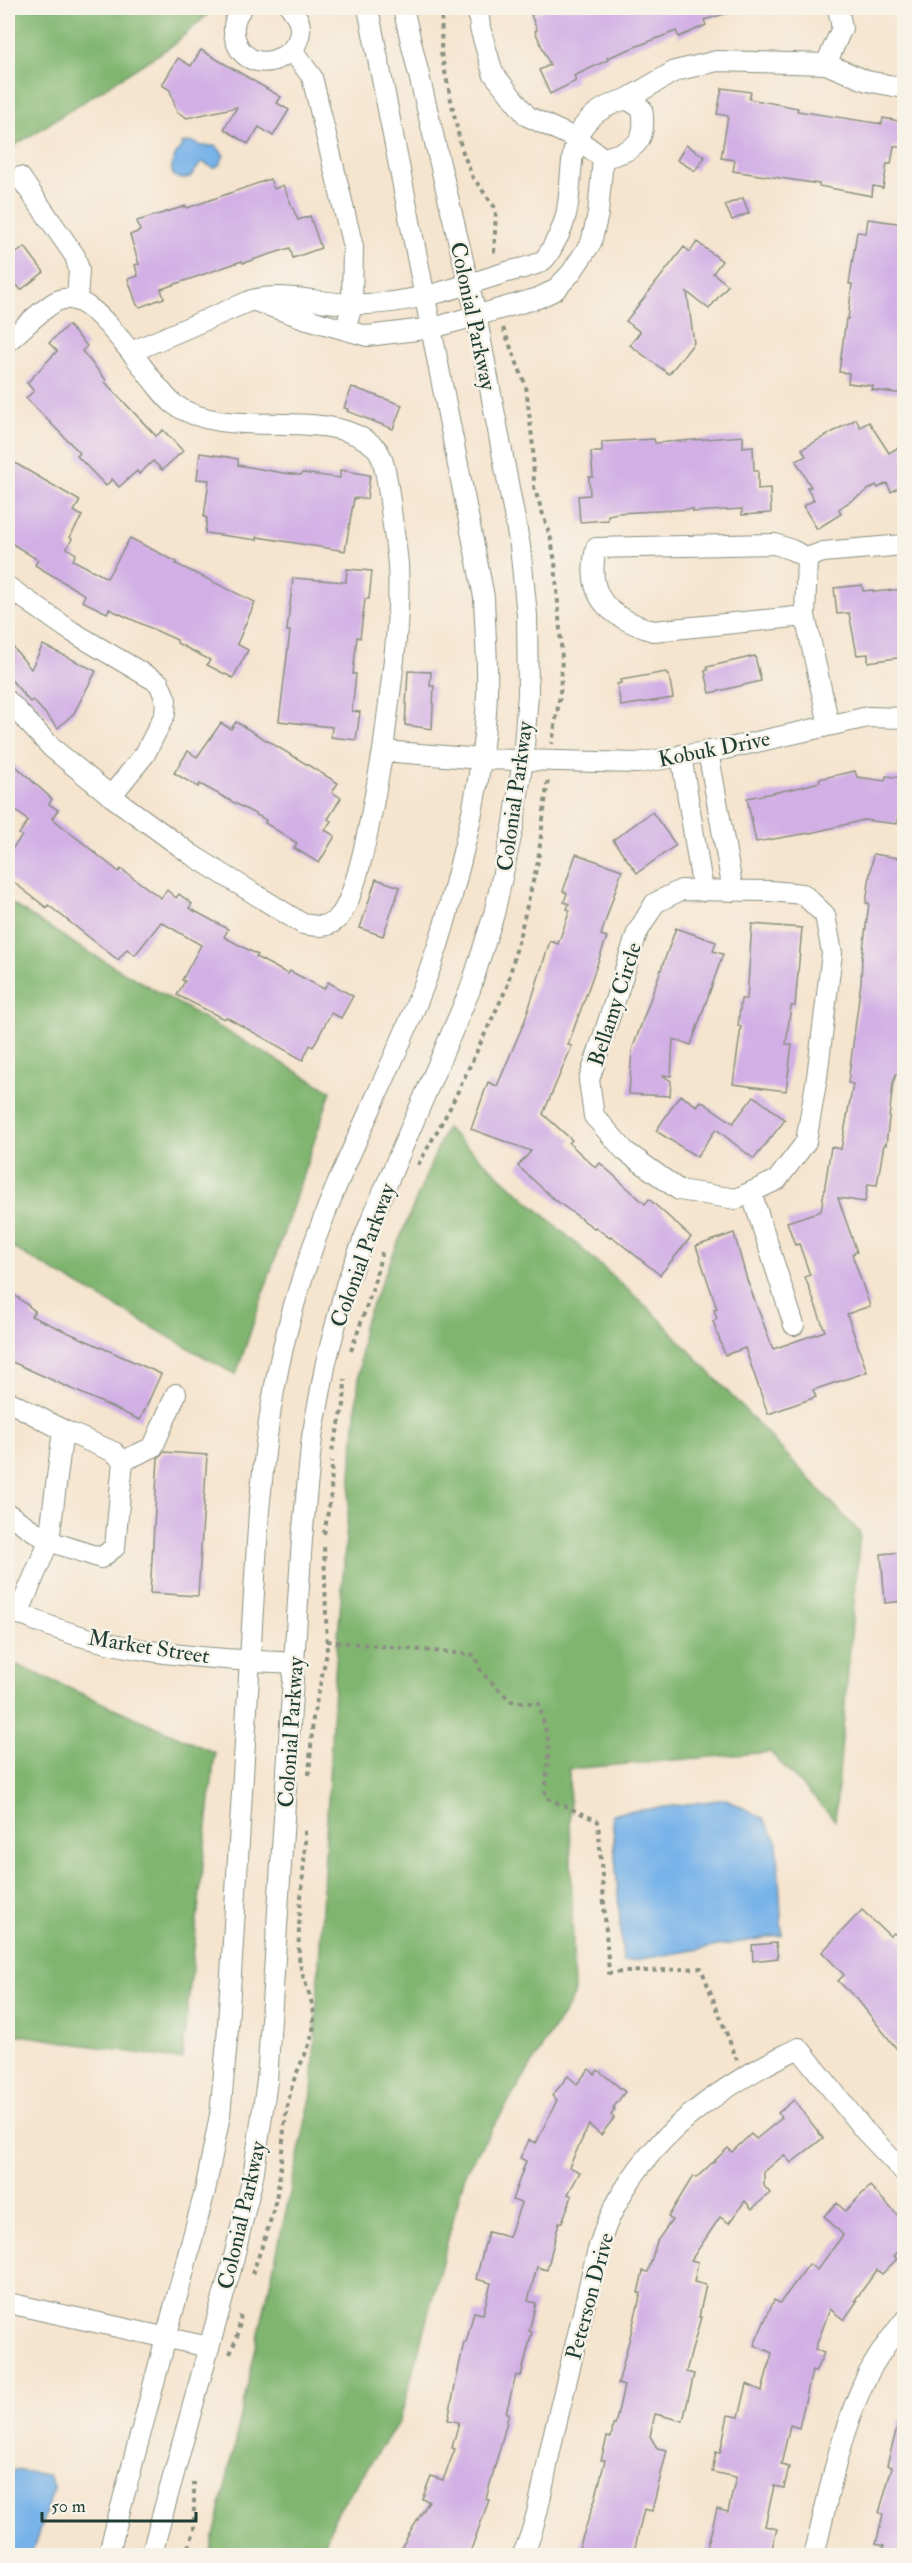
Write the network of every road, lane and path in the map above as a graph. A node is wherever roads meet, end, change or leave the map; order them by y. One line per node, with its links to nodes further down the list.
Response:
1 (242, 8): 8 (street)
2 (291, 8): 8 (street)
3 (368, 8): 21 (street, Colonial Parkway)
4 (403, 8): 20 (street, Colonial Parkway)
5 (442, 8): 18 (path)
6 (478, 8): 12 (street)
7 (838, 8): 9 (street)
8 (292, 50): 24 (street)
9 (826, 64): 10 (street); 11 (street)
10 (904, 88)
11 (627, 99): 12 (street); 13 (street)
12 (577, 139): 13 (street); 15 (street)
13 (603, 158): 16 (street)
14 (20, 177): 22 (street)
15 (567, 209): 16 (street); 17 (street)
16 (598, 214): 19 (street)
17 (550, 250): 19 (street); 20 (street)
18 (494, 258)
19 (571, 273): 25 (street)
20 (468, 284): 21 (street); 25 (street, Colonial Parkway)
21 (426, 296): 24 (street); 27 (street, Colonial Parkway)
22 (77, 300): 29 (street); 30 (street)
23 (252, 300): 24 (street); 28 (street); 30 (street)
24 (352, 304): 28 (street)
25 (476, 315): 27 (street); 43 (street, Colonial Parkway)
26 (502, 324): 38 (path)
27 (433, 328): 28 (street); 42 (street, Colonial Parkway)
28 (346, 331)
29 (8, 341)
30 (131, 352): 39 (street)
31 (904, 545): 32 (street)
32 (807, 558): 34 (street); 34 (street)
33 (8, 587): 45 (street)
34 (805, 616): 37 (street)
35 (8, 701): 45 (street)
36 (904, 718): 37 (street, Kobuk Drive)
37 (828, 725): 40 (street, Kobuk Drive)
38 (553, 734)
39 (383, 751): 42 (street, Kobuk Drive); 45 (street)
40 (708, 751): 41 (street, Kobuk Drive); 47 (street)
41 (681, 755): 43 (street, Kobuk Drive); 46 (street)
42 (482, 759): 43 (street, Kobuk Drive); 62 (street, Colonial Parkway)
43 (523, 759): 63 (street, Colonial Parkway)
44 (548, 779): 48 (path)
45 (111, 796)
46 (703, 891): 47 (street, Bellamy Circle); 49 (street, Bellamy Circle)
47 (733, 891): 49 (street, Bellamy Circle)
48 (417, 1168)
49 (751, 1192): 51 (street)
50 (382, 1250): 52 (path)
51 (794, 1325)
52 (349, 1356)
53 (345, 1377): 61 (path)
54 (176, 1394): 57 (street)
55 (8, 1401): 56 (street)
56 (63, 1430): 57 (street); 59 (street)
57 (123, 1461): 59 (street)
58 (8, 1514): 59 (street)
59 (50, 1540): 60 (street)
60 (13, 1611): 62 (street, Market Street)
61 (327, 1641): 64 (path); 66 (path)
62 (250, 1660): 63 (street, Market Street); 72 (street, Colonial Parkway)
63 (294, 1663): 73 (street, Colonial Parkway)
64 (307, 1786)
65 (305, 1818): 68 (path)
66 (743, 2077): 67 (street, Peterson Drive); 79 (street, Peterson Drive)
67 (904, 2172)
68 (249, 2282)
69 (243, 2301): 74 (path)
70 (8, 2303): 72 (street)
71 (904, 2321): 80 (street)
72 (166, 2337): 73 (street); 76 (street, Colonial Parkway)
73 (209, 2347): 77 (street, Colonial Parkway)
74 (228, 2360)
75 (196, 2473): 78 (path)
76 (108, 2556)
77 (151, 2556)
78 (186, 2556)
79 (522, 2556)
80 (814, 2556)

